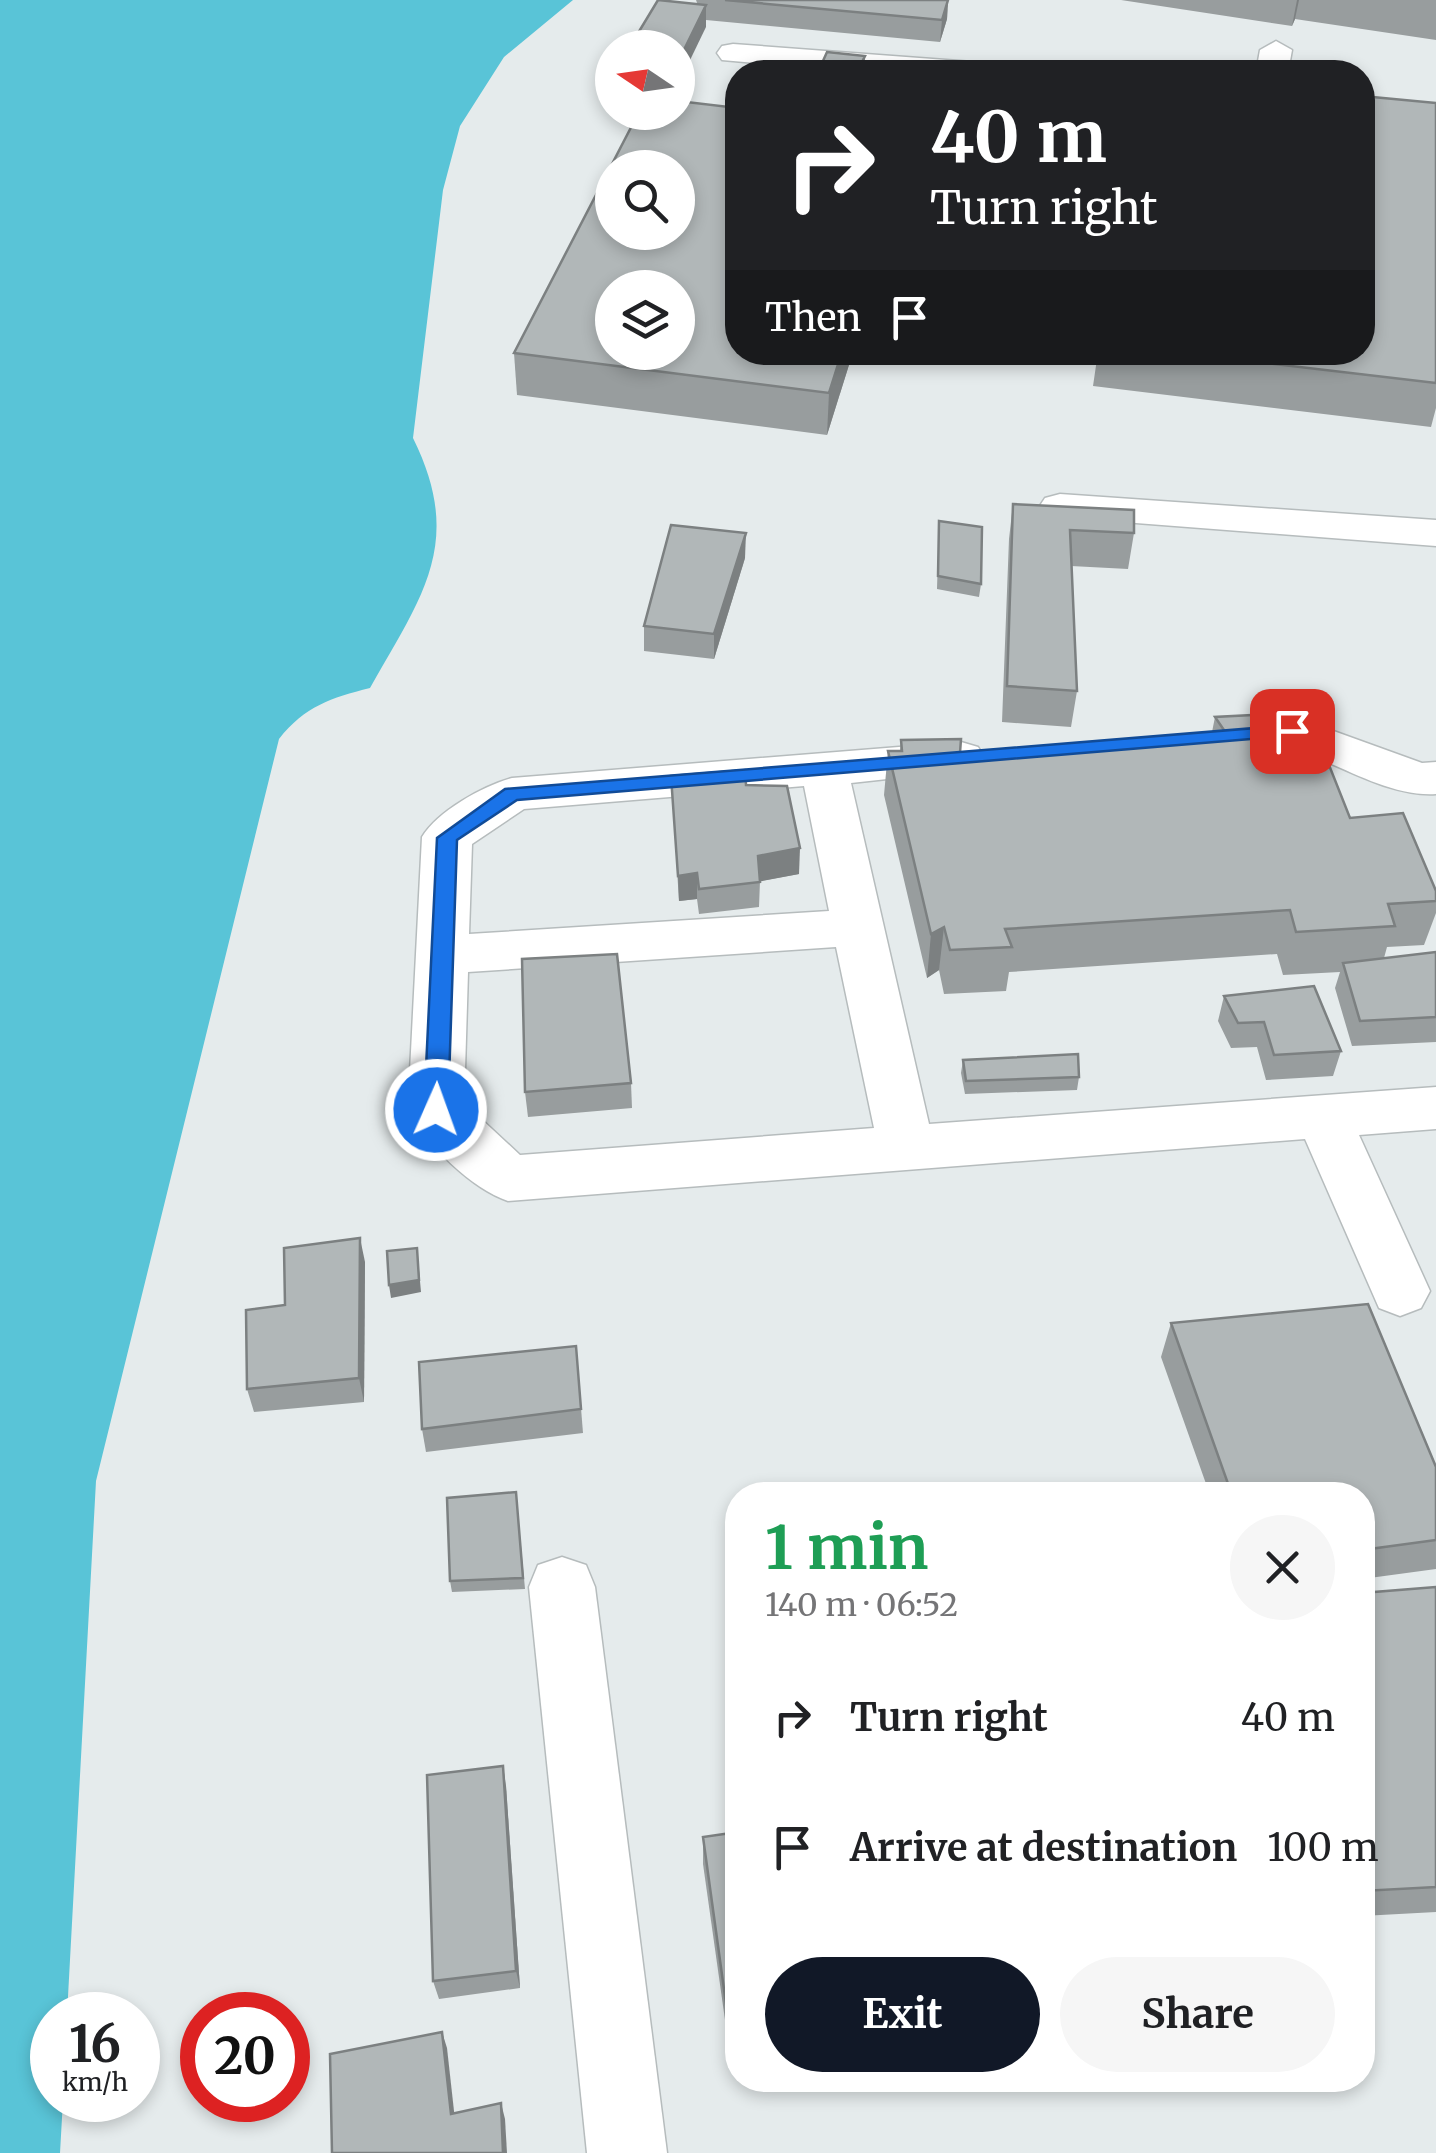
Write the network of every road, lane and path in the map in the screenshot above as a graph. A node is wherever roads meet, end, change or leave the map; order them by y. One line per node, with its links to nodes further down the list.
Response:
1 (733, 53): 2 (lane)
2 (821, 60)
3 (1042, 506): 4 (lane)
4 (1436, 533)
5 (1194, 739): 8 (lane)
6 (999, 754): 7 (lane)
7 (824, 769): 9 (lane); 10 (lane)
8 (1430, 793)
9 (858, 927): 10 (lane); 13 (lane)
10 (442, 955): 13 (lane)
11 (1436, 1108): 12 (lane)
12 (1323, 1117): 13 (lane); 14 (lane)
13 (906, 1148)
14 (1400, 1291)
15 (562, 1587): 16 (lane)
16 (627, 2153)

